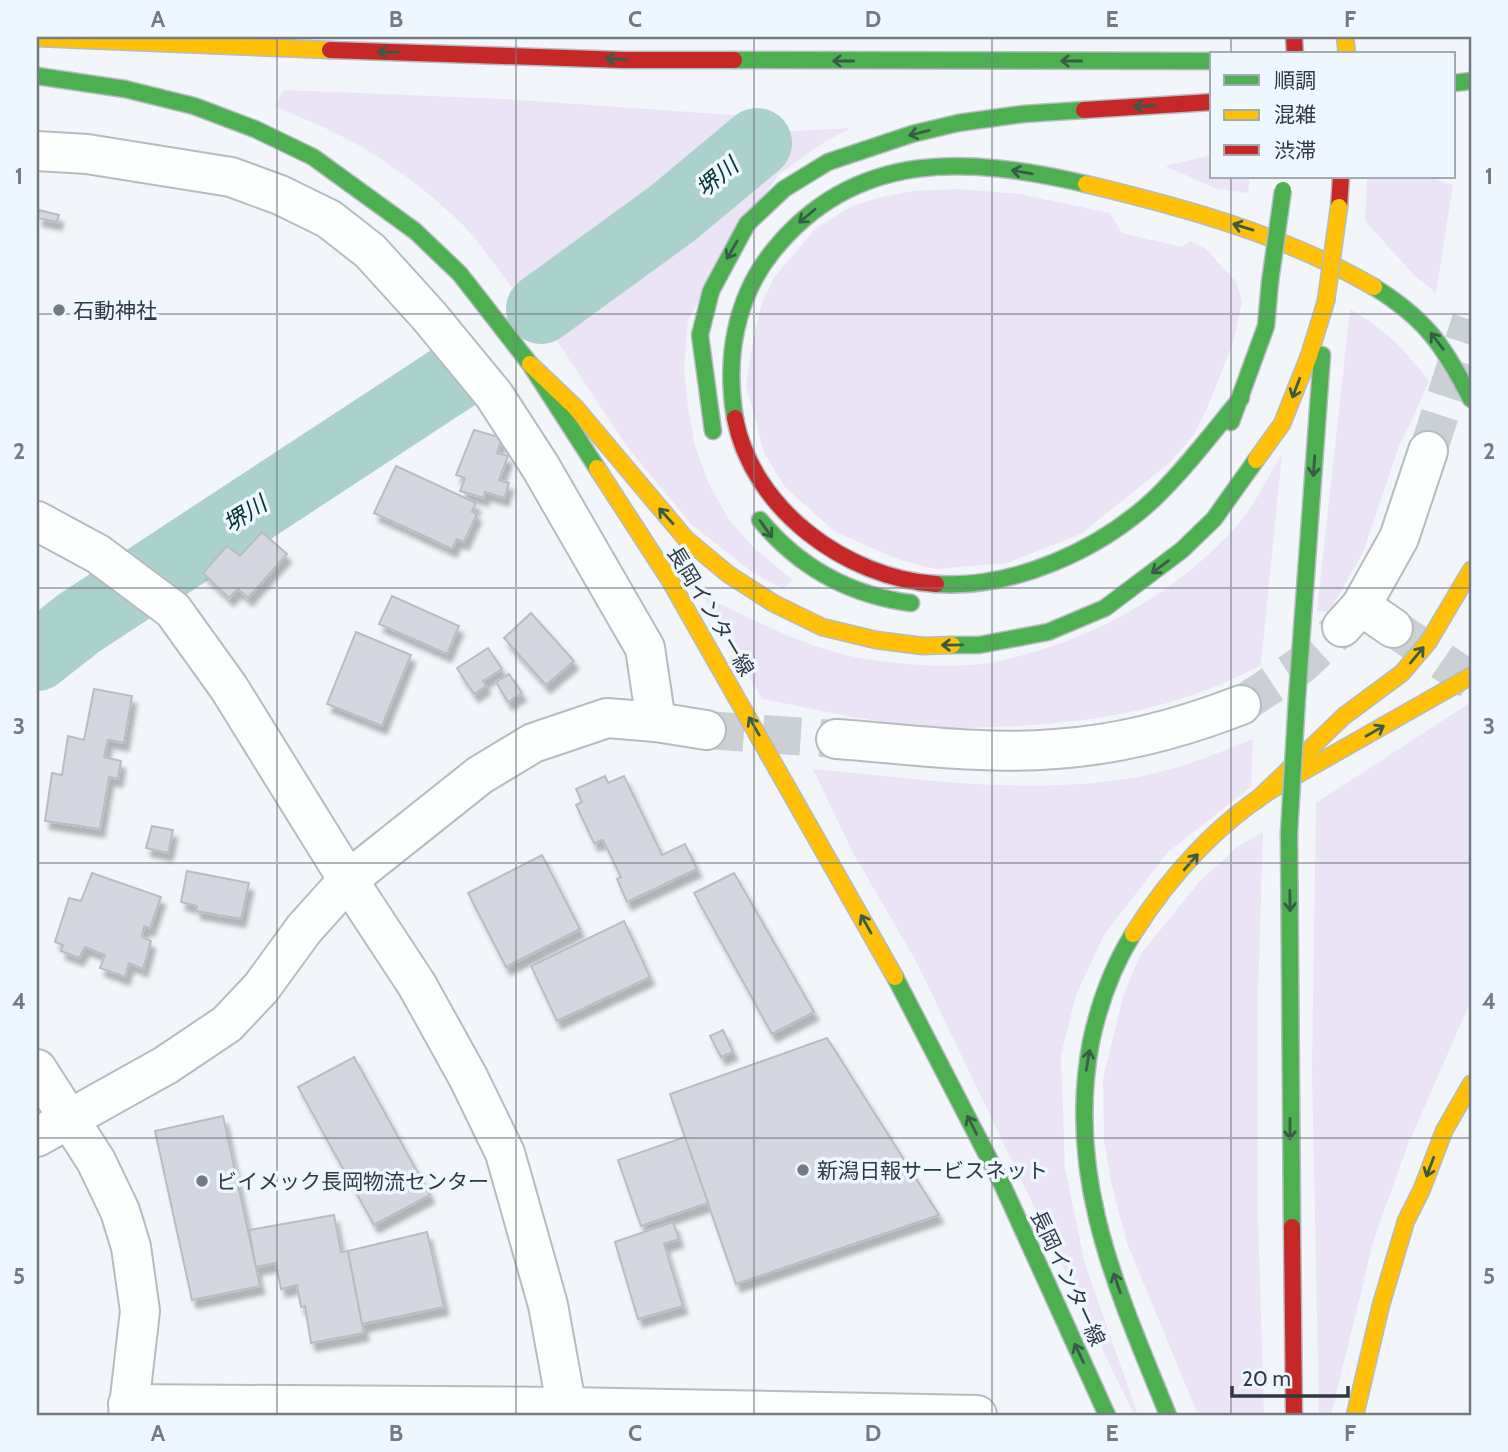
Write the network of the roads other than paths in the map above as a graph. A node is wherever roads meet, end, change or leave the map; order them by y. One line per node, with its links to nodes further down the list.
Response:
1 (37, 38): 2 (main road, one-way to 1)
2 (1210, 61)
3 (37, 76): 9 (main road, 長岡インター線)
4 (1210, 102): 12 (main road, one-way to 12)
5 (37, 151): 22 (street)
6 (1342, 178): 8 (main road, bridge)
7 (1283, 183): 10 (main road, bridge)
8 (1326, 300): 9 (main road, one-way to 9); 37 (main road, one-way to 37, bridge)
9 (530, 364): 35 (main road, 長岡インター線, one-way to 9)
10 (1241, 398): 11 (main road, one-way to 10); 14 (main road)
11 (1471, 399)
12 (716, 441)
13 (1428, 450): 19 (street)
14 (1213, 459)
15 (753, 511): 18 (main road, one-way to 18)
16 (37, 521): 26 (street)
17 (1471, 570): 25 (main road, one-way to 17)
18 (932, 605)
19 (1393, 628)
20 (1471, 676): 25 (main road, one-way to 20)
21 (1241, 705): 24 (street)
22 (656, 722): 23 (street); 26 (street)
23 (706, 730)
24 (836, 739)
25 (1258, 799): 36 (main road, one-way to 25)
26 (348, 880): 30 (street); 33 (street)
27 (1471, 1068): 31 (main road)
28 (37, 1069): 30 (street)
29 (1471, 1084): 31 (main road)
30 (52, 1128): 32 (street)
31 (1444, 1131): 38 (main road, one-way to 38)
32 (128, 1410): 33 (street)
33 (567, 1411): 34 (street)
34 (977, 1415)
35 (1107, 1415)
36 (1168, 1415)
37 (1294, 1415)
38 (1355, 1415)

